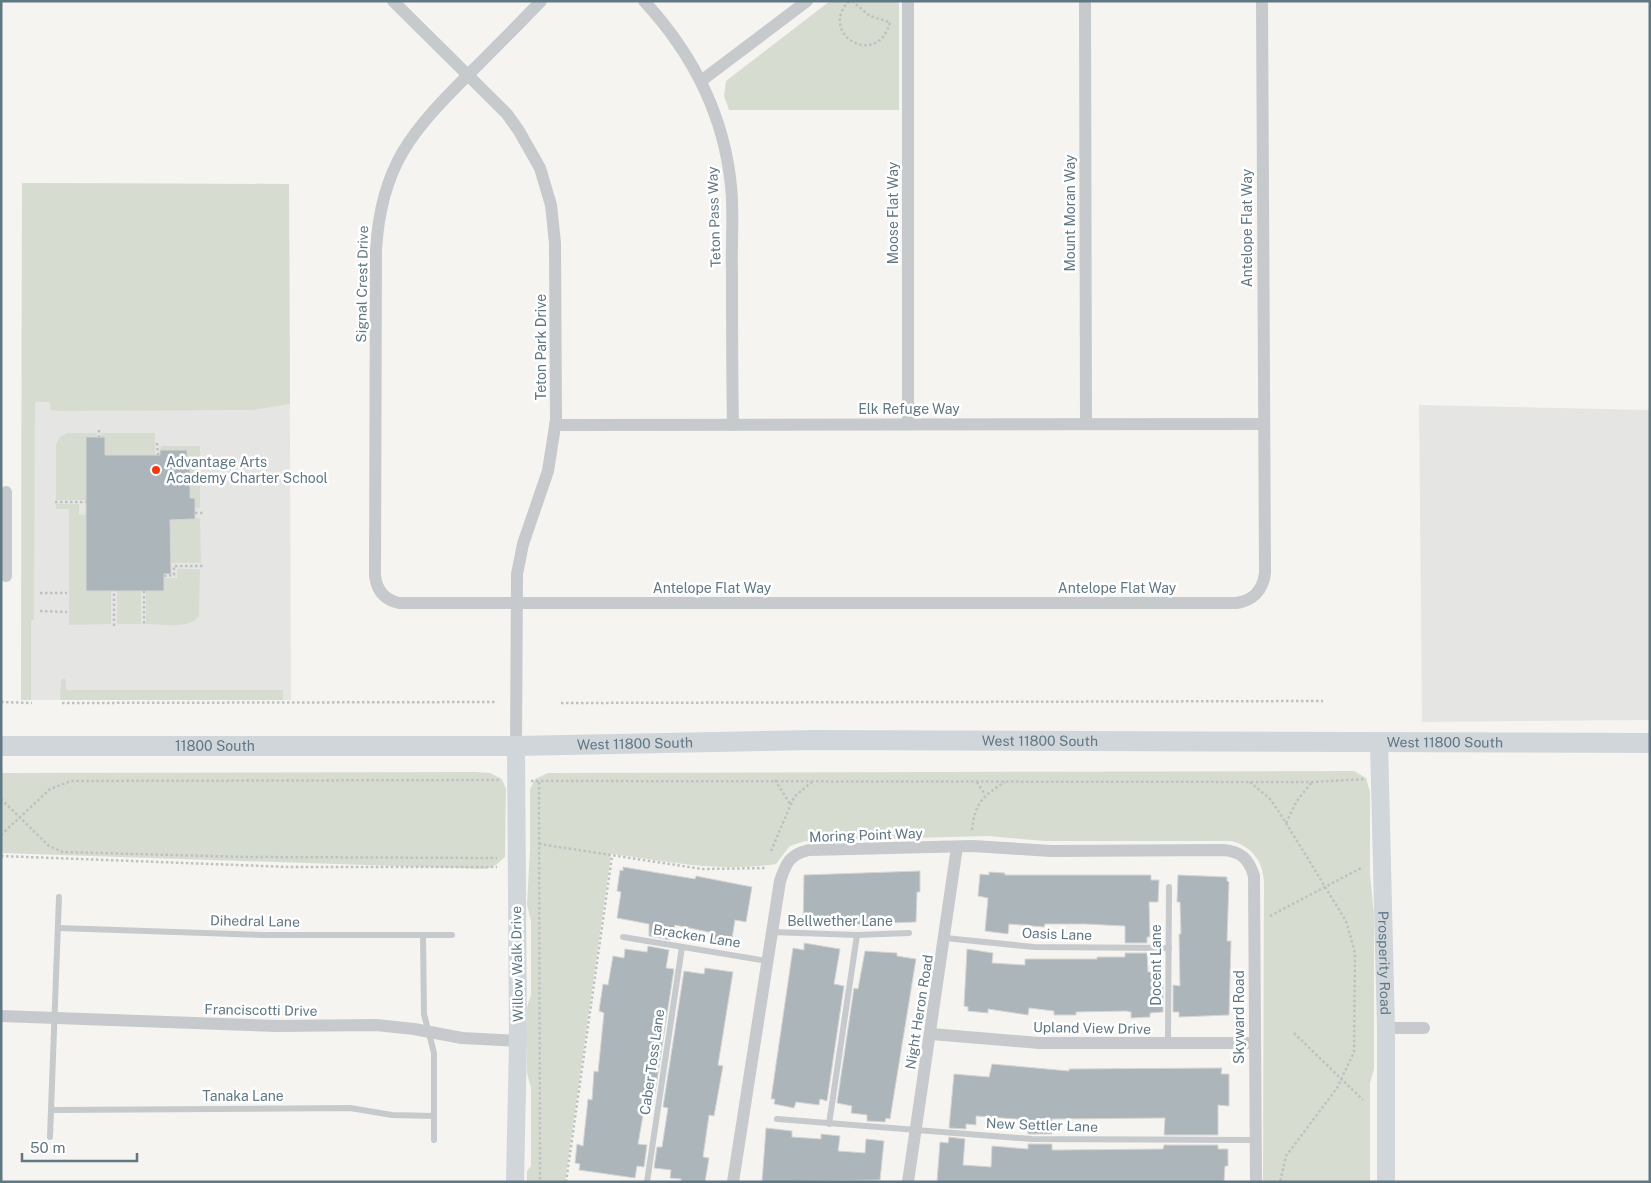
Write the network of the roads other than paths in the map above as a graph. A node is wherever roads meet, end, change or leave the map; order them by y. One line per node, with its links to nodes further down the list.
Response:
1 (393, 1): 8 (street, Teton Park Drive)
2 (541, 1): 8 (street, Signal Crest Drive)
3 (644, 1): 9 (street, Teton Pass Way)
4 (806, 1): 9 (street)
5 (908, 1): 10 (street, Moose Flat Way)
6 (1085, 1): 11 (street, Mount Moran Way)
7 (1262, 1): 12 (street, Antelope Flat Way)
8 (468, 75): 13 (street, Teton Park Drive); 18 (street, Signal Crest Drive)
9 (701, 81): 14 (street, Teton Pass Way)
10 (908, 424): 11 (street, Elk Refuge Way); 14 (street, Elk Refuge Way)
11 (1086, 424): 12 (street, Elk Refuge Way)
12 (1263, 424): 19 (street, Antelope Flat Way)
13 (556, 425): 14 (street, Elk Refuge Way); 19 (street, Teton Park Drive)
14 (732, 425)
15 (6, 492): 16 (street)
16 (4, 534): 17 (street)
17 (6, 576)
18 (383, 595): 19 (street, Antelope Flat Way)
19 (515, 603): 24 (street, Teton Park Drive)
20 (1379, 743): 21 (main road, West 11800 South); 24 (main road, West 11800 South); 42 (street, Prosperity Road)
21 (1650, 743)
22 (1, 746): 23 (main road, 11800 South)
23 (429, 746): 24 (main road, West 11800 South)
24 (516, 746): 46 (street, Willow Walk Drive)
25 (957, 847): 26 (street, Moring Point Way); 30 (street, Moring Point Way); 36 (street, Night Heron Road)
26 (1244, 856): 48 (street, Skyward Road)
27 (1169, 888): 38 (lane, Docent Lane)
28 (59, 897): 29 (lane)
29 (58, 928): 32 (lane, Dihedral Lane); 41 (lane)
30 (772, 932): 34 (lane, Bellwether Lane); 39 (street, Moring Point Way)
31 (909, 933): 34 (lane, Bellwether Lane)
32 (424, 935): 33 (lane, Dihedral Lane); 44 (lane)
33 (452, 935)
34 (857, 935): 52 (lane)
35 (623, 938): 37 (lane, Bracken Lane)
36 (945, 938): 38 (lane, Oasis Lane); 45 (street, Night Heron Road)
37 (682, 947): 39 (lane, Bracken Lane); 58 (lane, Caber Toss Lane)
38 (1169, 948): 47 (lane, Docent Lane)
39 (767, 961): 59 (street, Moring Point Way)
40 (1, 1016): 41 (street, Franciscotti Drive)
41 (56, 1018): 44 (street, Franciscotti Drive); 49 (lane)
42 (1386, 1028): 43 (street); 62 (street, Prosperity Road)
43 (1424, 1028)
44 (429, 1033): 46 (street, Franciscotti Drive); 50 (lane)
45 (931, 1034): 47 (street, Upland View Drive); 53 (street, Night Heron Road)
46 (518, 1041): 57 (street, Willow Walk Drive)
47 (1168, 1043): 48 (street, Upland View Drive)
48 (1254, 1043): 56 (street, Skyward Road)
49 (52, 1110): 50 (lane, Tanaka Lane); 54 (lane)
50 (434, 1116): 55 (lane)
51 (776, 1119): 52 (lane, New Settler Lane)
52 (829, 1124): 53 (lane, New Settler Lane)
53 (916, 1130): 56 (lane, New Settler Lane); 60 (street, Night Heron Road)
54 (50, 1137)
55 (434, 1140)
56 (1255, 1140): 61 (street, Skyward Road)
57 (515, 1182)
58 (647, 1182)
59 (733, 1182)
60 (908, 1182)
61 (1256, 1182)
62 (1386, 1182)

